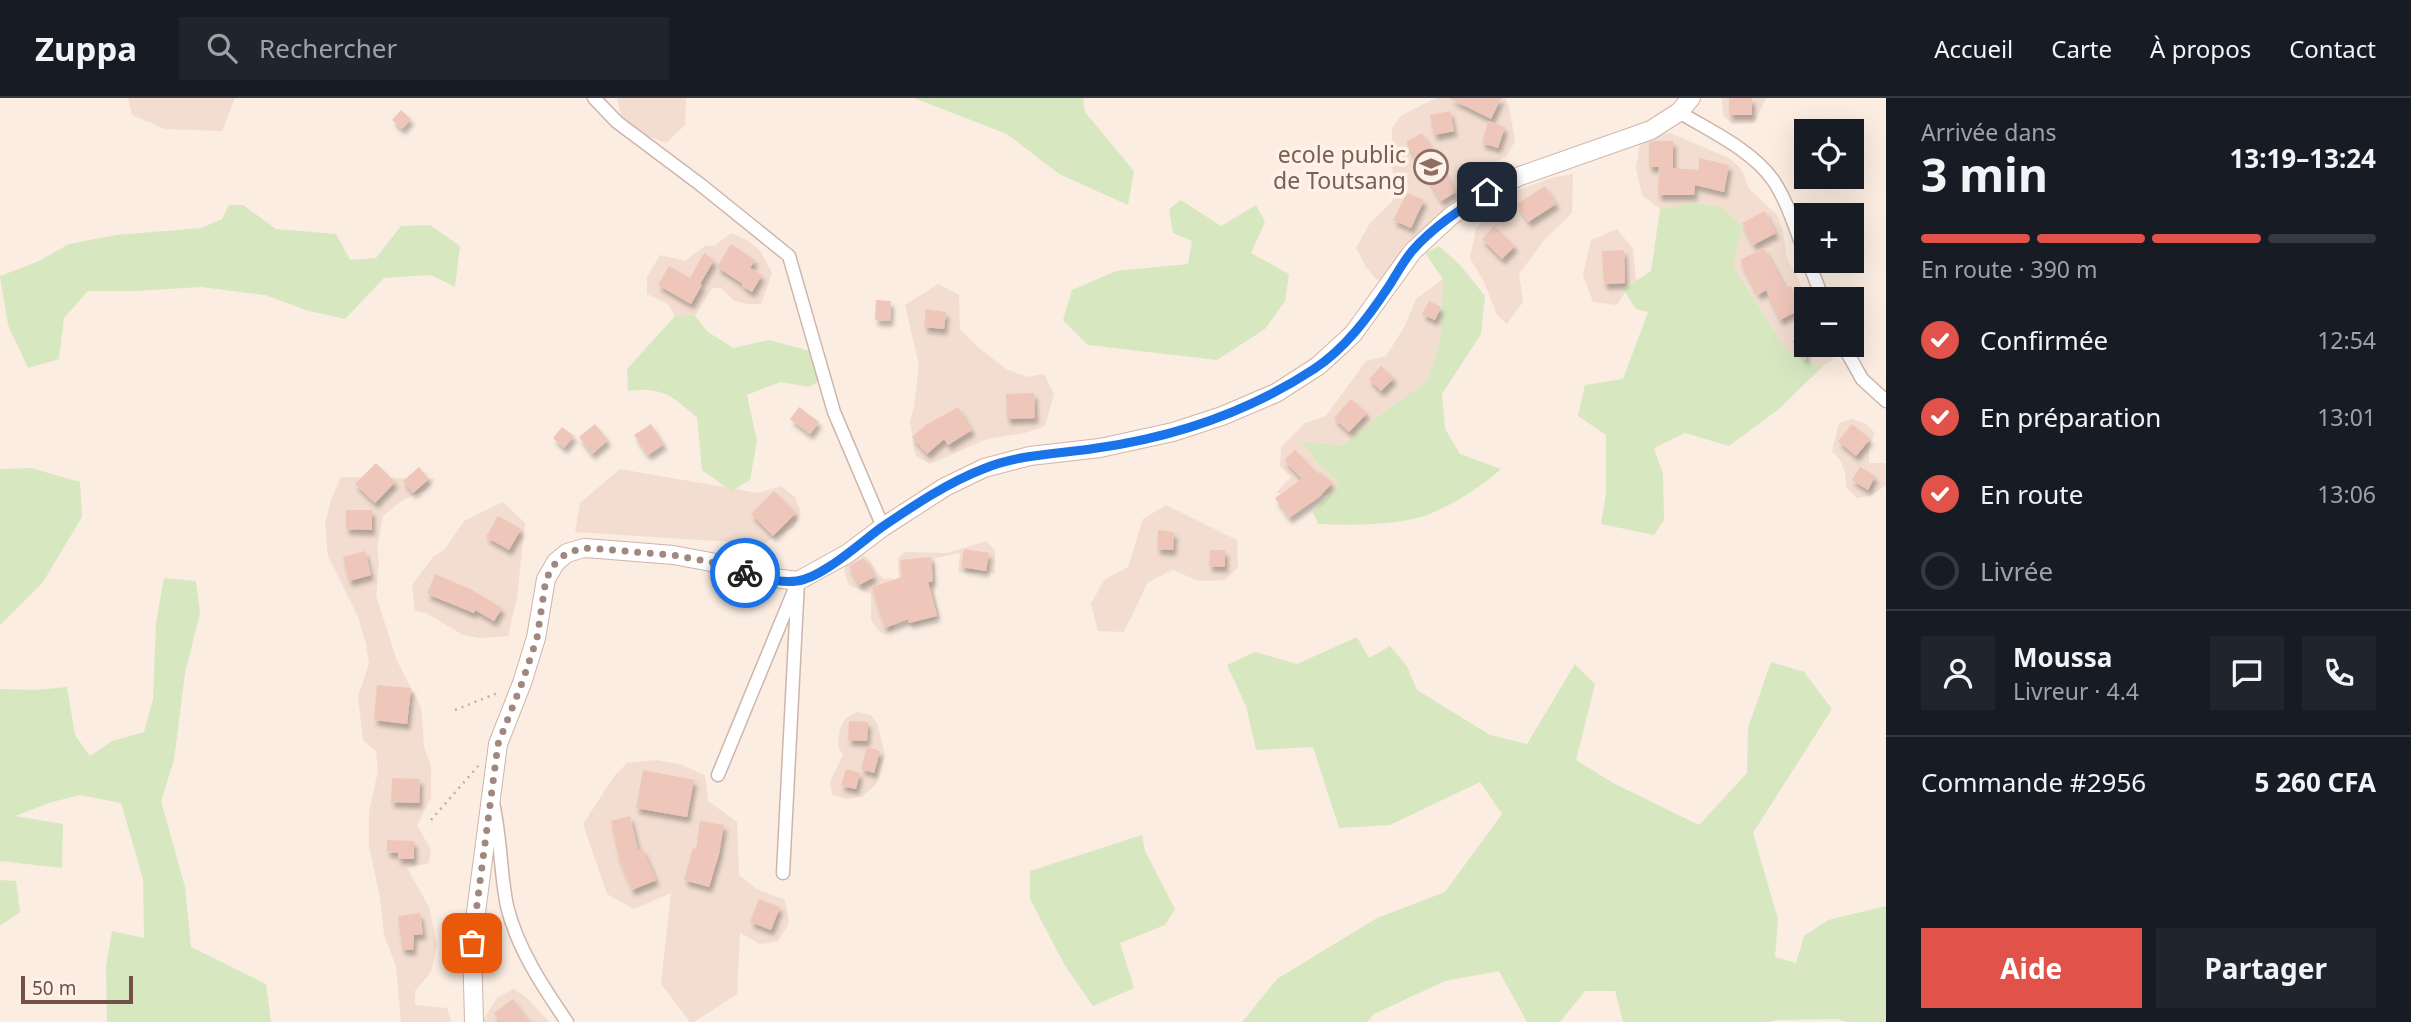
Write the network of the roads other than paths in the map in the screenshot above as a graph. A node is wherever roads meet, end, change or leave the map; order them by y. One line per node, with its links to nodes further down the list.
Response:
1 (594, 98): 7 (street)
2 (1691, 98): 3 (street)
3 (1679, 112): 4 (street); 7 (street)
4 (1794, 225)
5 (1850, 357): 6 (street)
6 (1886, 401)
7 (883, 527): 8 (street)
8 (798, 581): 9 (street); 10 (street); 11 (street)
9 (718, 775)
10 (490, 789): 12 (street); 13 (street)
11 (783, 873)
12 (474, 1022)
13 (568, 1022)

